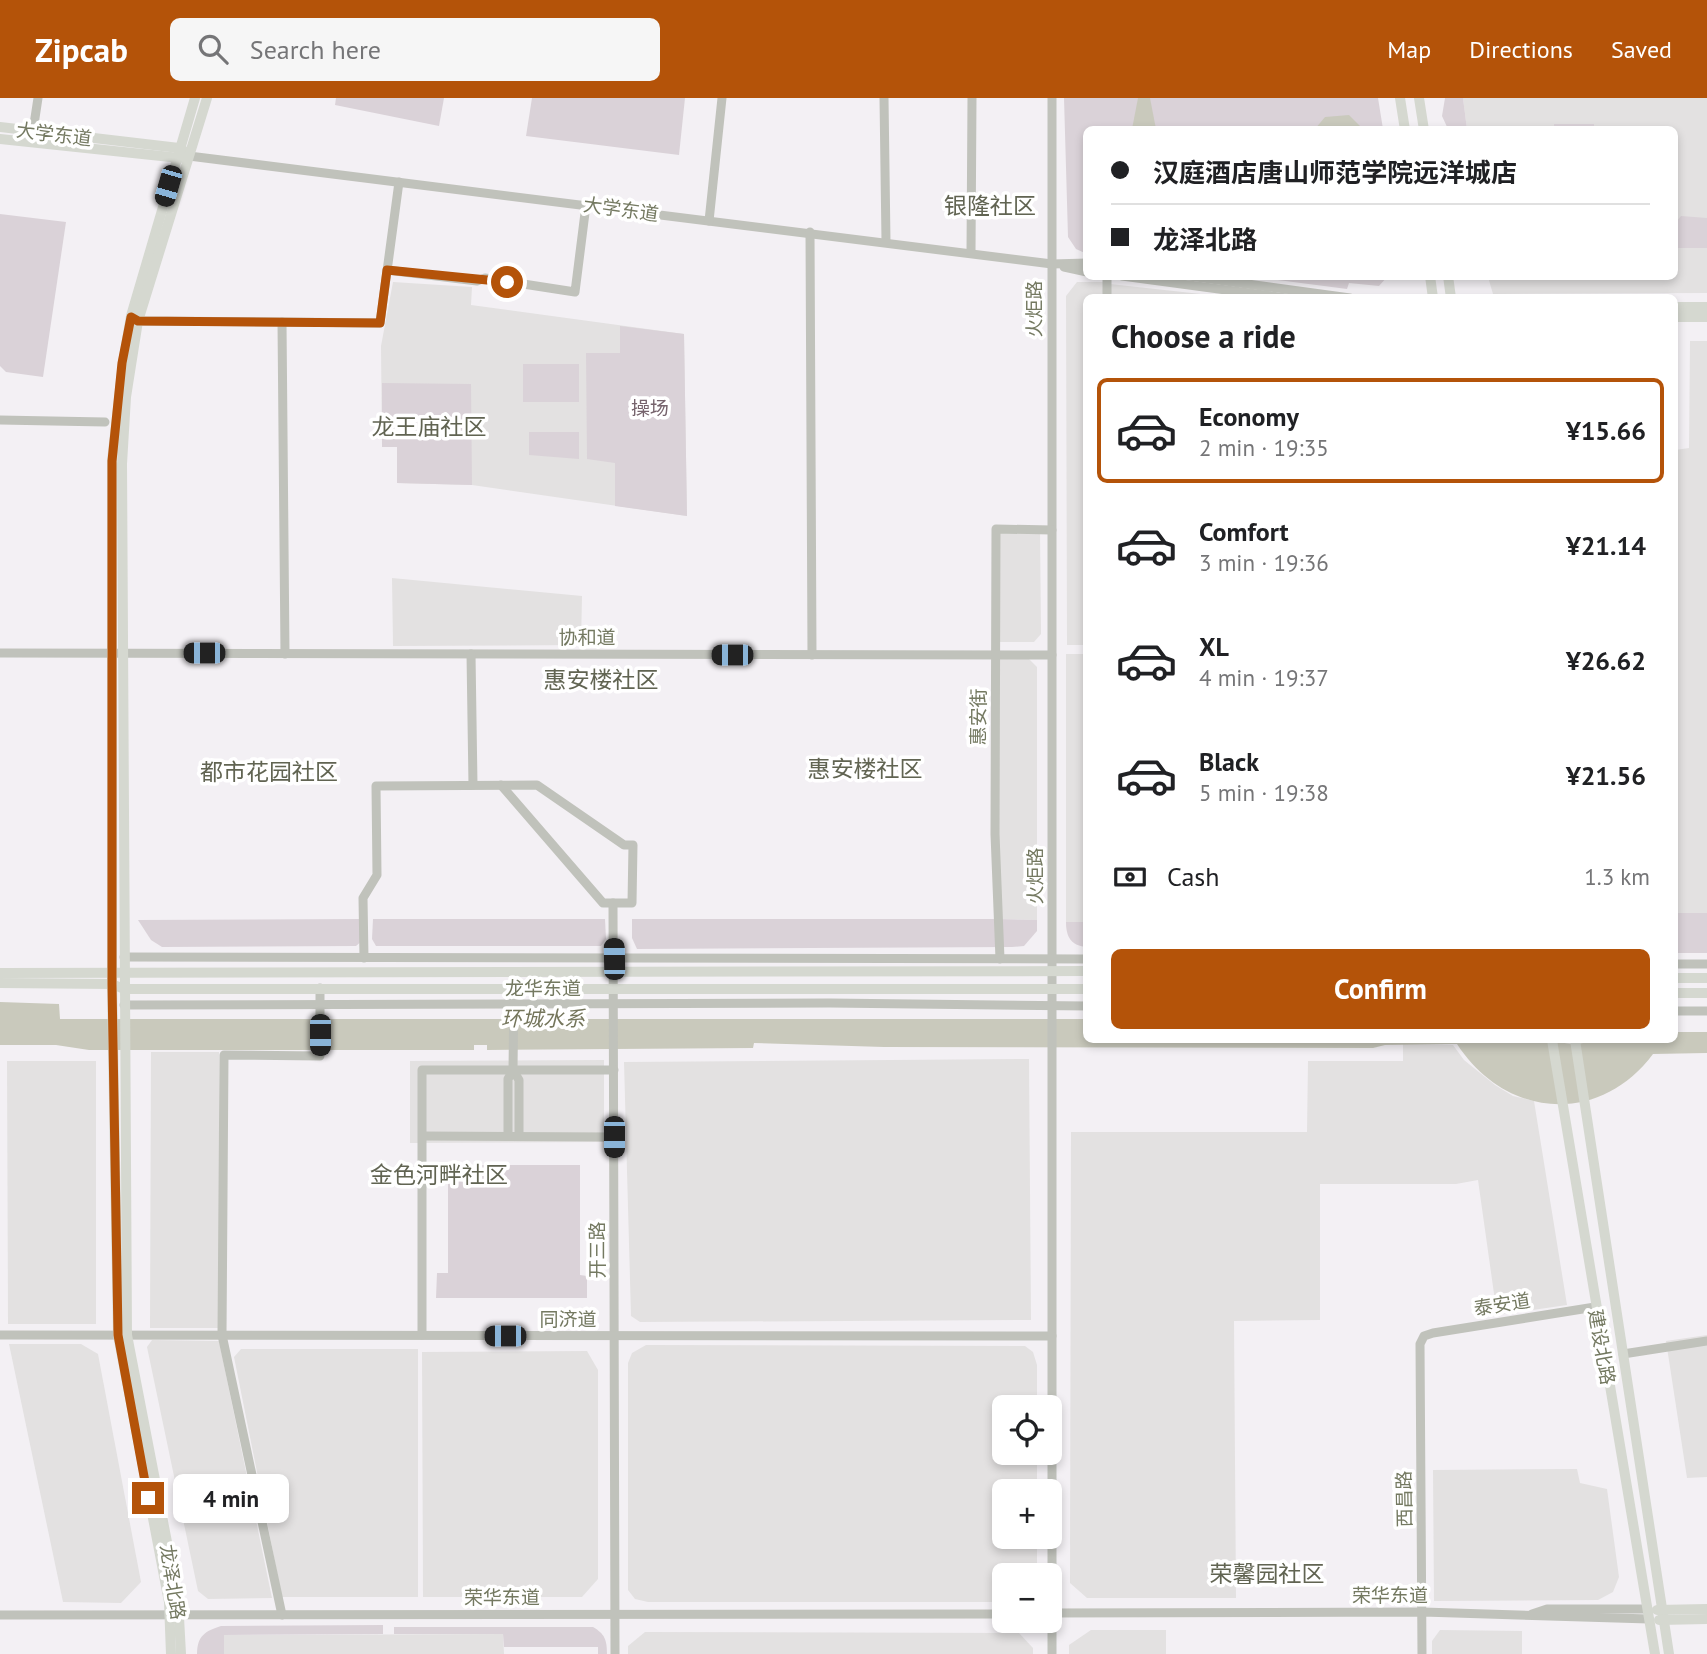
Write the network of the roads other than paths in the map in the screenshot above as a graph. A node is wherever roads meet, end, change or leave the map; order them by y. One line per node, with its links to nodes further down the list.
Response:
1 (38, 98): 13 (street)
2 (195, 98): 15 (main road, 龙泽北路)
3 (207, 98): 16 (main road, 龙泽北路)
4 (722, 98): 20 (street)
5 (884, 98): 22 (street)
6 (972, 98): 23 (street)
7 (1052, 98): 25 (street, 火炬路)
8 (1400, 98): 10 (main road)
9 (1419, 98): 11 (main road)
10 (1404, 126)
11 (1423, 126)
12 (0, 127): 13 (main road, 大学东道)
13 (33, 131): 15 (main road, 大学东道)
14 (0, 139): 17 (main road, 大学东道)
15 (179, 148): 16 (main road); 17 (main road, 龙泽北路)
16 (189, 156): 17 (main road, 大学东道); 18 (street, 大学东道); 36 (main road, 龙泽北路)
17 (175, 160): 36 (main road, 龙泽北路)
18 (399, 181): 19 (street, 大学东道); 26 (street)
19 (586, 205): 20 (street, 大学东道); 26 (street)
20 (709, 221): 21 (street, 大学东道)
21 (810, 232): 22 (street, 大学东道); 45 (street)
22 (886, 242): 23 (street, 大学东道)
23 (971, 252): 25 (street, 大学东道)
24 (1083, 263): 25 (street, 大学东道)
25 (1052, 264): 27 (street, 大学东道); 40 (street, 火炬路)
26 (387, 270): 37 (street)
27 (1083, 271)
28 (1152, 280): 30 (street)
29 (1218, 280): 31 (street)
30 (1256, 294)
31 (1321, 294)
32 (1678, 307): 33 (main road)
33 (1707, 307)
34 (1678, 317): 35 (main road)
35 (1707, 317)
36 (135, 319): 37 (street); 42 (main road, 龙泽北路)
37 (282, 322): 43 (street)
38 (0, 420): 39 (street)
39 (105, 422)
40 (1052, 530): 46 (street, 惠安街); 47 (street, 火炬路)
41 (0, 653): 42 (street, 协和道)
42 (117, 653): 43 (street, 协和道); 51 (main road, 龙泽北路); 63 (main road, 龙泽北路)
43 (285, 654): 44 (street, 协和道)
44 (471, 654): 45 (street, 协和道); 48 (street)
45 (812, 655): 46 (street, 协和道)
46 (996, 655): 47 (street, 协和道); 54 (street, 惠安街)
47 (1052, 655): 55 (street, 火炬路)
48 (472, 785): 49 (street); 52 (street)
49 (500, 785): 50 (street); 50 (street)
50 (613, 902): 53 (street, 开三路)
51 (124, 957): 52 (street); 63 (main road, 龙泽北路)
52 (364, 958): 53 (street)
53 (614, 959): 54 (street); 62 (street, 开三路)
54 (999, 959): 55 (street)
55 (1052, 959): 56 (street); 59 (street, 火炬路)
56 (1083, 959)
57 (1678, 964): 58 (street)
58 (1707, 964)
59 (1052, 971): 60 (main road, 龙华东道); 62 (main road, 龙华东道); 71 (street, 火炬路)
60 (1083, 971)
61 (0, 973): 63 (main road, 龙华东道)
62 (614, 973): 63 (main road, 龙华东道); 69 (street, 开三路)
63 (116, 976): 66 (main road, 龙华东道); 70 (main road, 龙华东道); 70 (main road, 龙泽北路); 82 (main road, 龙泽北路)
64 (1678, 978): 65 (main road)
65 (1707, 978)
66 (0, 983)
67 (320, 988): 68 (main road, 龙华东道); 70 (main road, 龙华东道); 78 (street)
68 (514, 988): 69 (main road, 龙华东道); 79 (street)
69 (615, 988): 71 (main road, 龙华东道); 75 (street, 开三路)
70 (124, 989): 82 (main road, 龙泽北路)
71 (1052, 989): 72 (main road, 龙华东道); 76 (street, 火炬路)
72 (1083, 989)
73 (1678, 993): 74 (main road)
74 (1707, 993)
75 (614, 1005): 76 (street); 79 (street); 86 (street, 开三路)
76 (1052, 1006): 77 (street); 97 (street, 火炬路)
77 (1083, 1006)
78 (320, 1010): 79 (street); 82 (street); 94 (street)
79 (513, 1011): 85 (street)
80 (1678, 1011): 81 (street)
81 (1707, 1011)
82 (120, 1012): 93 (main road, 龙泽北路)
83 (1552, 1043): 91 (main road, 建设北路)
84 (1575, 1043): 100 (main road, 建设北路)
85 (513, 1065): 86 (street); 87 (street); 88 (street); 89 (street)
86 (614, 1070): 90 (street, 开三路)
87 (423, 1136): 88 (street); 95 (street)
88 (508, 1136): 89 (street)
89 (519, 1136): 90 (street)
90 (614, 1137): 96 (street, 开三路)
91 (1595, 1307): 99 (street, 泰安道); 106 (main road, 建设北路)
92 (0, 1335): 93 (street, 同济道)
93 (123, 1335): 94 (street, 同济道); 108 (main road, 龙泽北路)
94 (222, 1335): 95 (street, 同济道); 109 (street)
95 (422, 1335): 96 (street, 同济道)
96 (615, 1336): 97 (street, 同济道); 110 (street, 开三路)
97 (1052, 1336): 101 (street, 火炬路)
98 (1707, 1341): 100 (street)
99 (1420, 1344): 103 (street, 西昌路)
100 (1623, 1354): 111 (main road, 建设北路)
101 (1051, 1563)
102 (1707, 1609): 111 (main road)
103 (1423, 1612): 104 (street, 荣华东道); 106 (street, 荣华东道); 118 (street, 西昌路)
104 (1062, 1613)
105 (992, 1614): 110 (street, 荣华东道)
106 (1649, 1614): 111 (main road); 119 (main road, 建设北路)
107 (0, 1615): 108 (street, 荣华东道)
108 (176, 1615): 109 (street, 荣华东道); 114 (main road, 龙泽北路); 115 (main road, 龙泽北路)
109 (282, 1615): 110 (street, 荣华东道)
110 (615, 1615): 116 (street, 开三路)
111 (1663, 1615): 112 (main road); 120 (main road, 建设北路)
112 (1707, 1619)
113 (1051, 1633): 117 (street, 火炬路)
114 (171, 1654)
115 (181, 1654)
116 (615, 1654)
117 (1052, 1654)
118 (1422, 1654)
119 (1655, 1654)
120 (1669, 1654)

